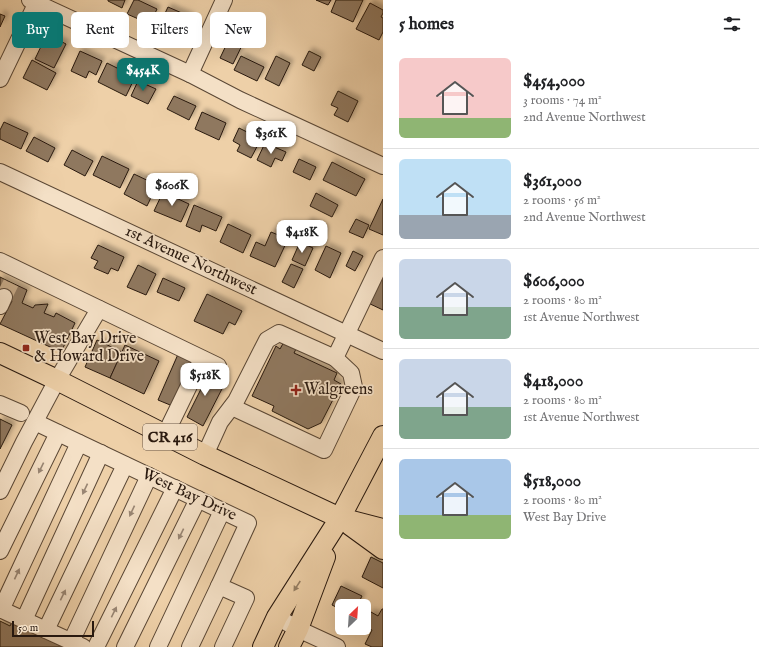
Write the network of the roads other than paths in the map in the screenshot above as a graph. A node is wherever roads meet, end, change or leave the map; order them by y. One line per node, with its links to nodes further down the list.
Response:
1 (224, 0): 3 (street)
2 (35, 1): 3 (street); 4 (street)
3 (190, 74): 5 (street)
4 (0, 79)
5 (383, 166)
6 (0, 172): 10 (street, 1st Avenue Northwest)
7 (383, 258): 10 (street)
8 (0, 261): 9 (street)
9 (99, 309): 14 (street); 16 (street)
10 (346, 334): 11 (street, 1st Avenue Northwest); 13 (street)
11 (383, 351)
12 (0, 354): 16 (main road, CR 416)
13 (335, 358): 18 (street); 18 (street)
14 (202, 359): 15 (street); 22 (street)
15 (218, 366)
16 (57, 380): 20 (street); 22 (main road, CR 416)
17 (0, 404): 19 (street)
18 (232, 407): 26 (street)
19 (20, 413)
20 (35, 422): 21 (street, West Bay Drive); 30 (street)
21 (58, 433): 24 (street, West Bay Drive); 36 (street, one-way to 36)
22 (165, 435): 26 (main road, CR 416)
23 (383, 436): 33 (main road)
24 (78, 442): 25 (street, West Bay Drive); 38 (street, one-way to 24)
25 (101, 453): 27 (street, West Bay Drive); 40 (street, one-way to 40)
26 (205, 455): 33 (main road, CR 416)
27 (126, 465): 28 (street, West Bay Drive); 42 (street, one-way to 27)
28 (149, 476): 29 (street, West Bay Drive); 43 (street, one-way to 43)
29 (175, 488): 31 (street, West Bay Drive); 44 (street, one-way to 29)
30 (0, 490)
31 (198, 499): 32 (street, West Bay Drive); 45 (street, one-way to 45)
32 (222, 511): 37 (street, West Bay Drive); 46 (street)
33 (340, 518): 34 (main road, CR 416); 35 (main road, CR 416); 39 (main road, one-way to 39); 41 (main road)
34 (383, 530)
35 (383, 549)
36 (0, 552)
37 (219, 586): 47 (street); 48 (street)
38 (0, 609): 40 (street)
39 (276, 618): 41 (street); 49 (main road)
40 (24, 620): 42 (street)
41 (298, 629): 50 (main road); 51 (street)
42 (46, 630): 43 (street)
43 (77, 644)
44 (96, 647)
45 (126, 647)
46 (158, 647)
47 (190, 647)
48 (223, 647)
49 (263, 647)
50 (289, 647)
51 (337, 647)

